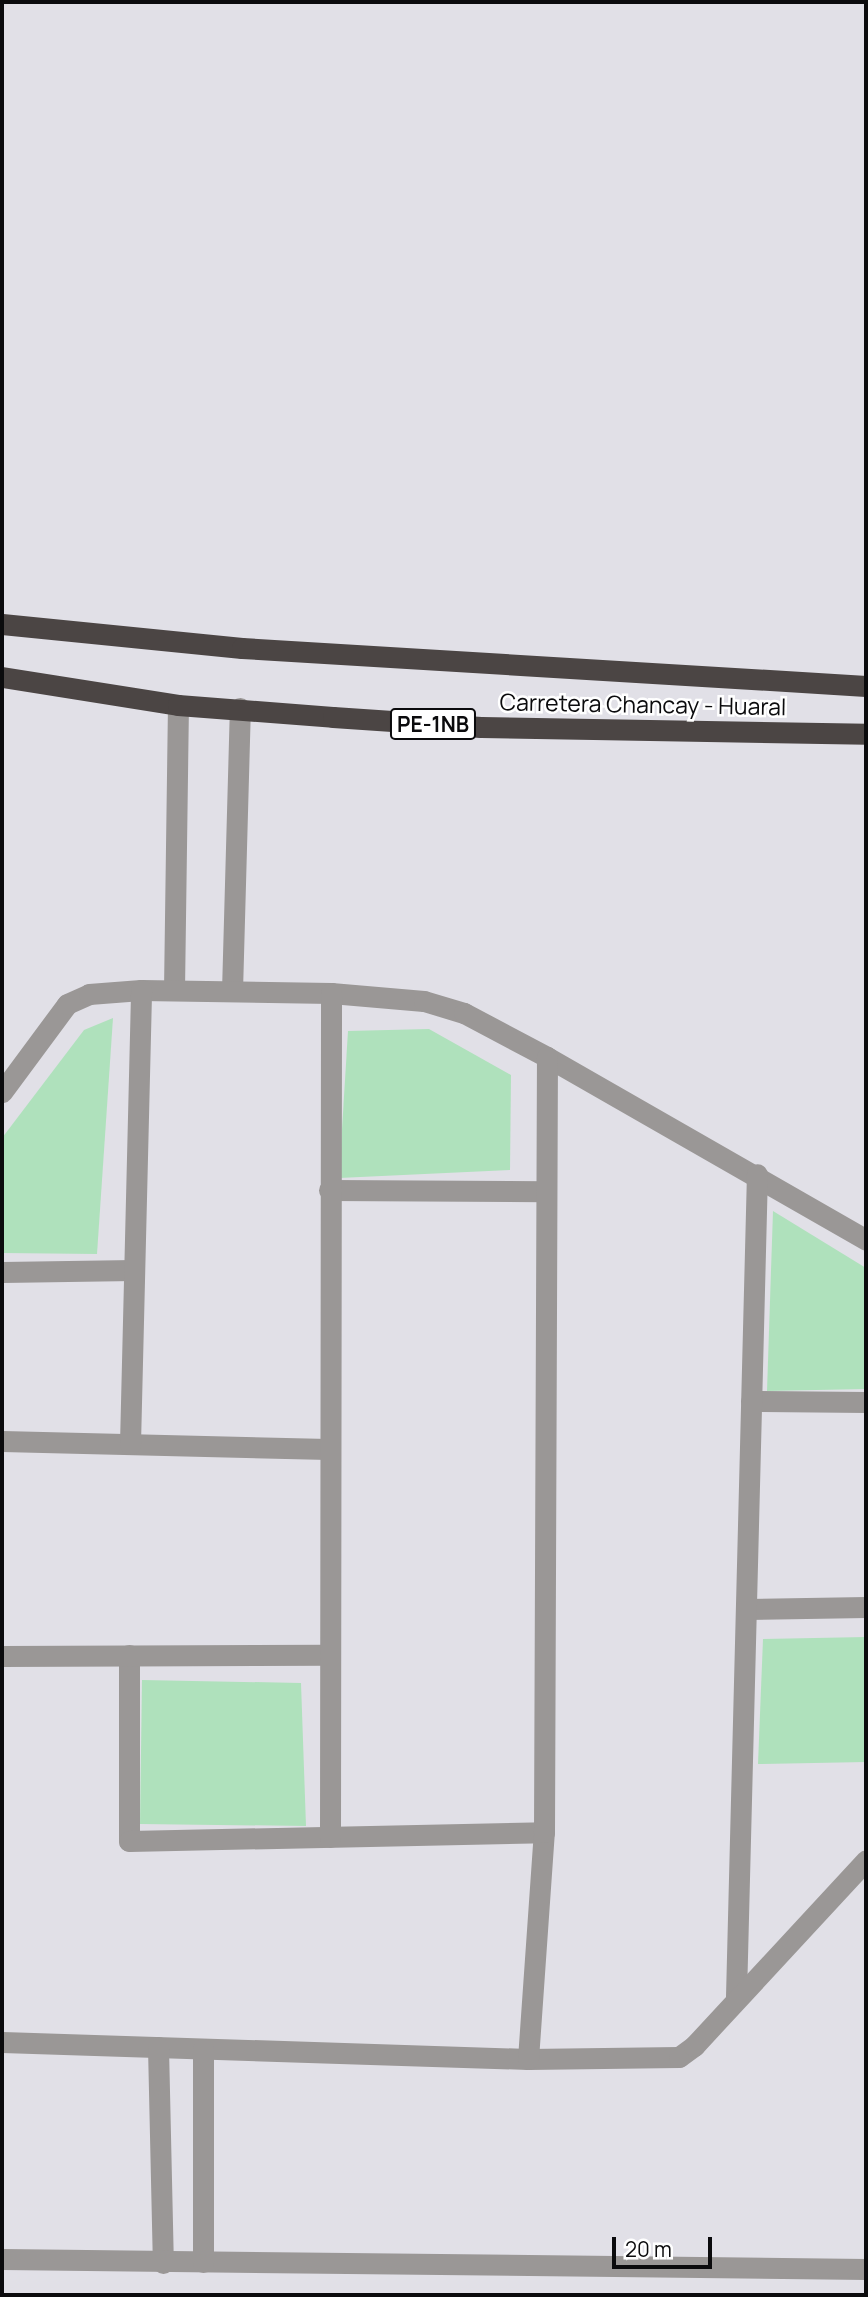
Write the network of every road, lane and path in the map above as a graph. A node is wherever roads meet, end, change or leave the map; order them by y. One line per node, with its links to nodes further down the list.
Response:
1 (2, 624): 3 (highway, Carretera Chancay - Huaral)
2 (2, 677): 4 (highway, Carretera Chancay - Huaral / PE-1NB)
3 (866, 686)
4 (178, 705): 5 (highway, Carretera Chancay - Huaral / PE-1NB); 8 (street)
5 (240, 708): 6 (highway, Carretera Chancay - Huaral / PE-1NB); 9 (street)
6 (866, 734)
7 (141, 990): 8 (street); 12 (street); 17 (street)
8 (174, 990): 9 (street)
9 (232, 991): 10 (street)
10 (331, 993): 11 (street); 14 (street)
11 (547, 1057): 13 (street); 15 (street)
12 (2, 1092)
13 (757, 1174): 16 (street); 19 (street)
14 (329, 1190): 15 (street); 23 (street)
15 (546, 1191): 29 (street)
16 (866, 1240)
17 (134, 1270): 18 (street); 22 (street)
18 (2, 1272)
19 (751, 1401): 20 (street); 25 (street)
20 (866, 1402)
21 (2, 1441): 22 (street)
22 (131, 1444): 23 (street)
23 (328, 1449): 27 (street)
24 (866, 1607): 25 (street)
25 (746, 1609): 32 (street)
26 (128, 1655): 27 (street); 28 (street); 30 (street)
27 (327, 1655): 30 (street)
28 (2, 1656)
29 (544, 1832): 30 (street); 36 (street)
30 (330, 1837)
31 (866, 1860): 32 (street)
32 (736, 1996): 36 (street)
33 (2, 2042): 34 (street)
34 (158, 2047): 35 (street); 39 (street)
35 (203, 2049): 36 (street); 38 (street)
36 (528, 2059)
37 (2, 2259): 39 (street)
38 (203, 2262): 39 (street); 40 (street)
39 (163, 2263)
40 (866, 2269)

